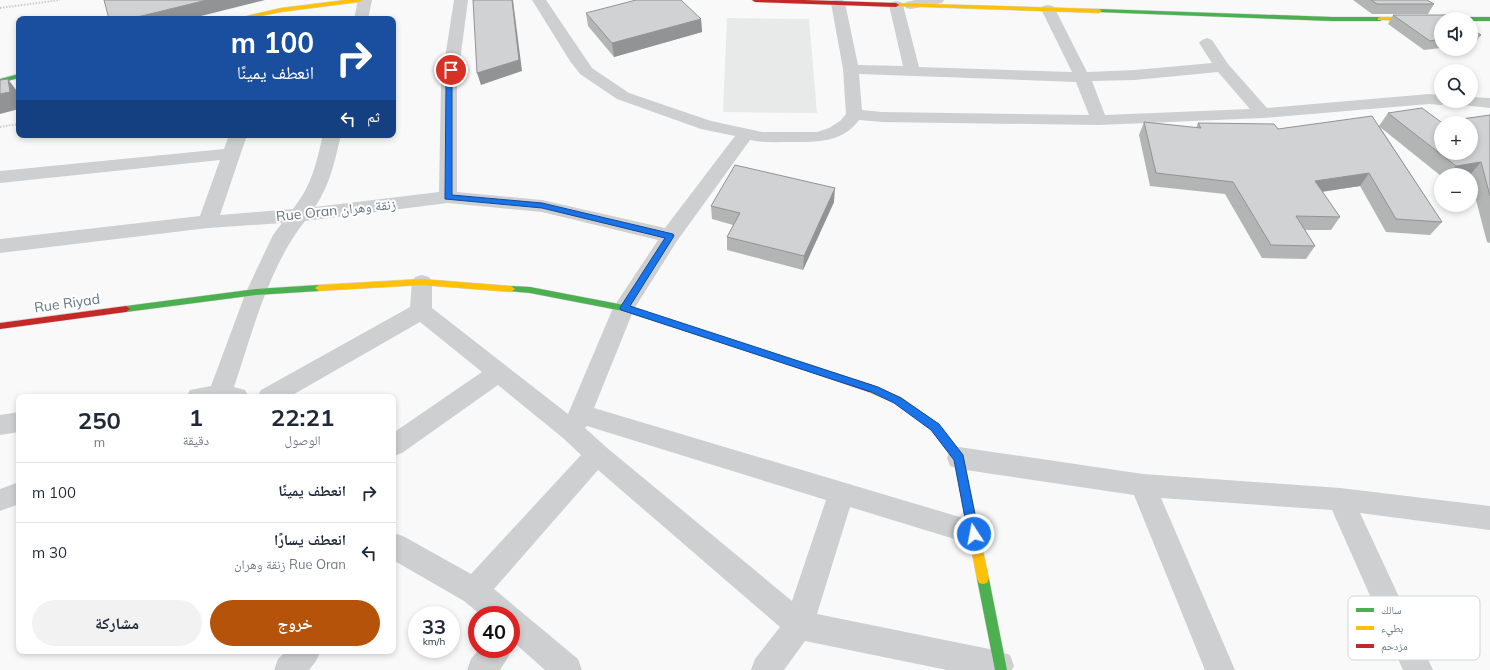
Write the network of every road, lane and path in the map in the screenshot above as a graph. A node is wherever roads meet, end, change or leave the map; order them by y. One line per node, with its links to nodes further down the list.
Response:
1 (60, 0): 11 (path)
2 (359, 0): 13 (main road)
3 (365, 0): 15 (street)
4 (461, 0): 39 (street)
5 (539, 0): 34 (street)
6 (755, 0): 8 (main road)
7 (937, 0): 10 (street)
8 (838, 3): 9 (main road); 21 (street)
9 (896, 4): 10 (main road); 22 (street)
10 (911, 5): 12 (main road)
11 (0, 8)
12 (1048, 9): 16 (main road); 24 (street)
13 (280, 15): 14 (main road)
14 (269, 16)
15 (362, 16)
16 (1434, 19)
17 (1478, 19): 18 (main road)
18 (1490, 19)
19 (1207, 43): 20 (street)
20 (1222, 67): 24 (street); 29 (street)
21 (851, 69): 22 (street); 30 (street)
22 (912, 71): 24 (street)
23 (16, 77): 25 (main road)
24 (1082, 77): 31 (street)
25 (0, 81)
26 (1434, 99): 29 (street)
27 (1478, 102): 28 (street)
28 (1490, 103)
29 (1263, 113): 31 (street)
30 (854, 114): 31 (street); 34 (street)
31 (1098, 120)
32 (16, 124): 33 (path)
33 (0, 126)
34 (745, 134): 42 (street)
35 (237, 138): 37 (street)
36 (331, 138): 40 (street)
37 (231, 154): 38 (street); 41 (street)
38 (0, 177)
39 (448, 197): 40 (street, Rue Oran زنقة وهران); 42 (street, Rue Oran زنقة وهران)
40 (299, 215): 41 (street, Rue Oran زنقة وهران); 45 (street)
41 (208, 222): 43 (street, Rue Oran زنقة وهران)
42 (670, 236): 46 (street)
43 (0, 246)
44 (422, 282): 45 (main road, Rue Riyad); 46 (main road, Rue Riyad); 47 (street)
45 (256, 292): 48 (main road, Rue Riyad); 50 (street)
46 (624, 308): 53 (street); 57 (main road, Rue Riyad)
47 (421, 311): 49 (street); 51 (street)
48 (0, 326)
49 (500, 373): 53 (street); 55 (street)
50 (220, 394)
51 (274, 394)
52 (16, 422): 54 (street)
53 (576, 423): 56 (street); 59 (street)
54 (0, 425)
55 (396, 444)
56 (597, 454): 66 (street); 69 (street)
57 (959, 458): 58 (street); 64 (main road)
58 (1143, 485): 61 (street); 79 (street)
59 (841, 493): 64 (street); 69 (street)
60 (16, 495): 62 (street)
61 (1340, 499): 63 (street); 67 (street)
62 (0, 500)
63 (1490, 518)
64 (974, 534): 74 (main road)
65 (396, 549): 66 (street)
66 (474, 591): 68 (street)
67 (1384, 596)
68 (491, 606)
69 (799, 625): 74 (street); 78 (street)
70 (520, 631): 77 (street)
71 (303, 654): 75 (street)
72 (491, 658): 76 (street)
73 (1413, 660): 80 (street)
74 (1000, 668)
75 (289, 670)
76 (482, 670)
77 (567, 670)
78 (766, 670)
79 (1220, 670)
80 (1418, 670)

